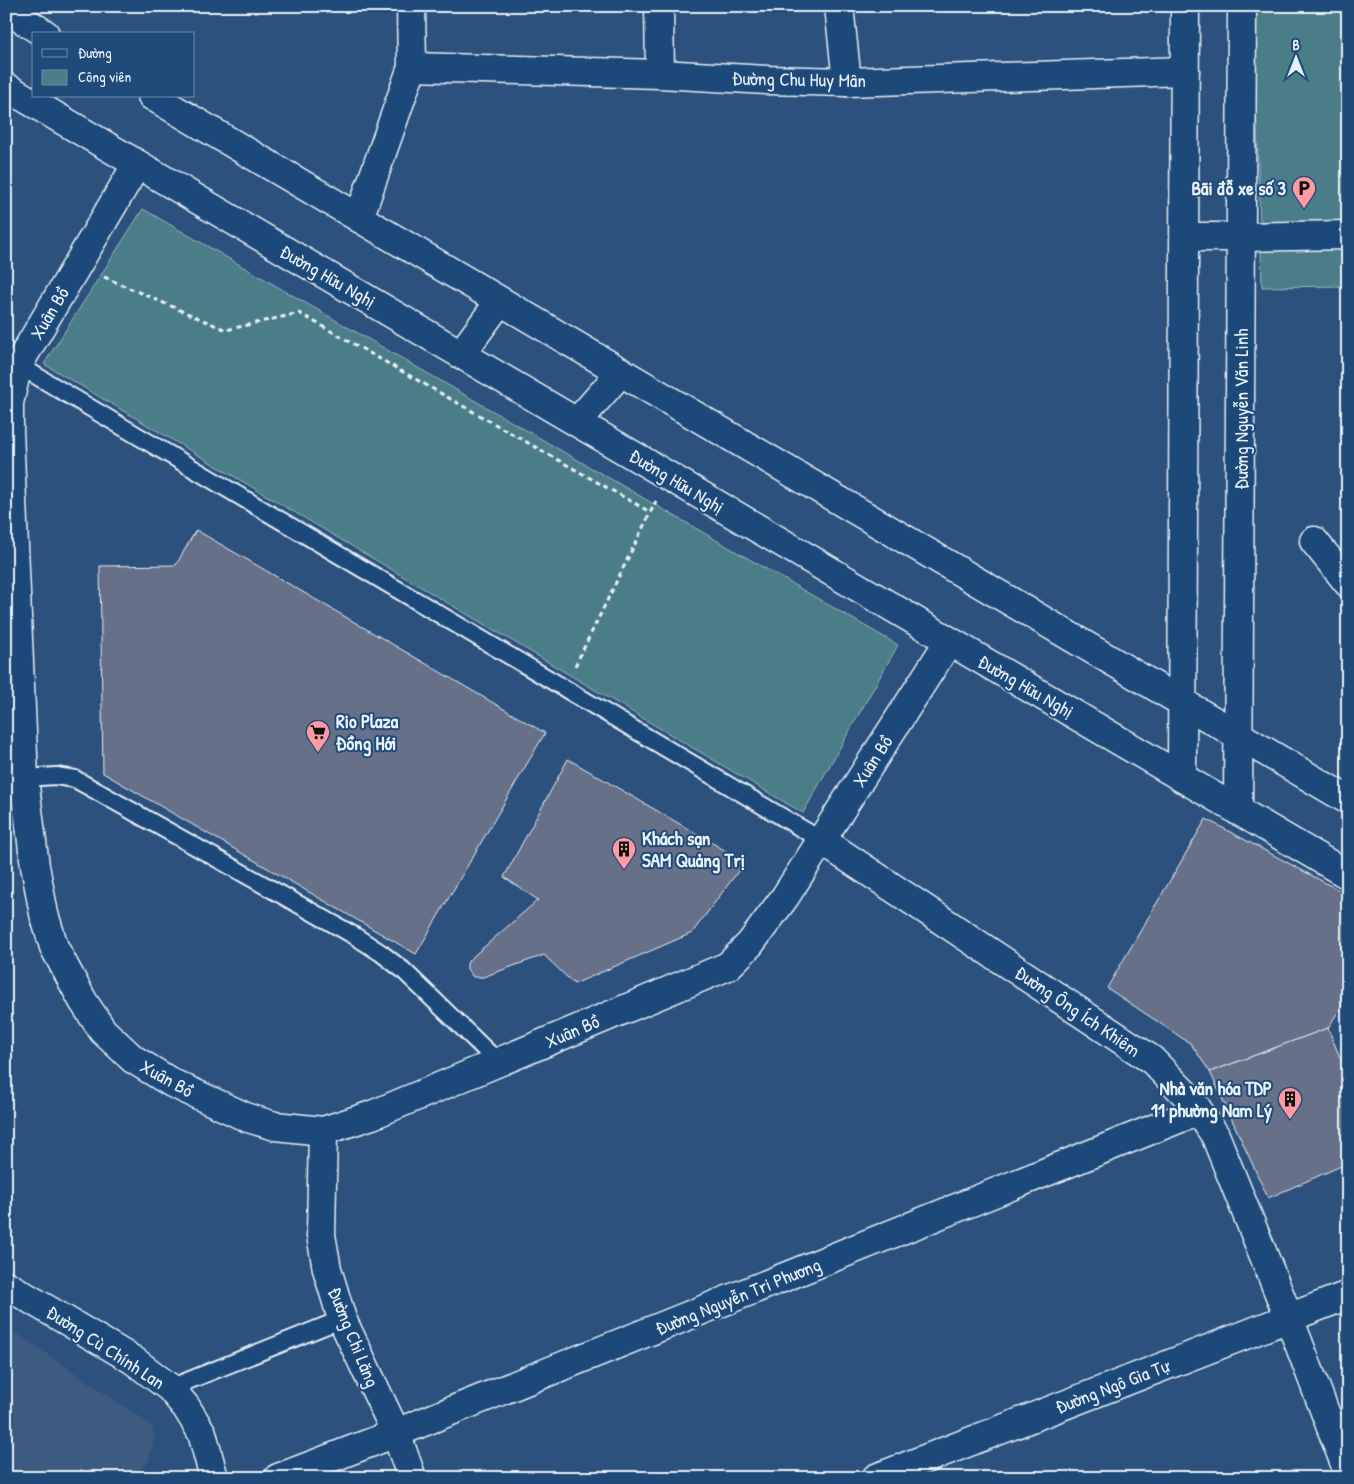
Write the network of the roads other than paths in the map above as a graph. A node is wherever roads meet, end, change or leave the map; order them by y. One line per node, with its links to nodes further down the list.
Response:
1 (411, 6): 8 (street)
2 (659, 6): 10 (street)
3 (839, 6): 11 (street)
4 (1185, 6): 9 (street)
5 (1242, 6): 18 (street, Đường Nguyễn Văn Linh)
6 (6, 9): 7 (street)
7 (42, 32)
8 (412, 67): 10 (street, Đường Chu Huy Mân); 15 (street)
9 (1185, 72): 11 (street, Đường Chu Huy Mân); 17 (street)
10 (660, 74): 11 (street, Đường Chu Huy Mân)
11 (847, 82)
12 (6, 87): 14 (street, Đường Hữu Nghị)
13 (155, 98): 15 (street)
14 (137, 164): 20 (street, Đường Hữu Nghị); 21 (street, Xuân Bồ)
15 (359, 218): 19 (street)
16 (1348, 235): 18 (street)
17 (1185, 237): 18 (street); 27 (street)
18 (1242, 237): 28 (street, Đường Nguyễn Văn Linh)
19 (500, 301): 20 (street); 22 (street)
20 (461, 354): 23 (street, Đường Hữu Nghị)
21 (18, 365): 30 (street, Xuân Bồ); 33 (lane)
22 (621, 372): 23 (street); 27 (street)
23 (577, 422): 26 (street, Đường Hữu Nghị)
24 (1314, 542): 25 (street)
25 (1348, 583)
26 (949, 641): 29 (street, Đường Hữu Nghị); 33 (street, Xuân Bồ)
27 (1182, 703): 28 (street); 29 (street)
28 (1239, 737): 31 (street); 32 (street, Đường Nguyễn Văn Linh)
29 (1182, 778): 32 (street, Đường Hữu Nghị)
30 (15, 779): 35 (lane); 37 (street, Xuân Bồ)
31 (1348, 800)
32 (1238, 811): 34 (street, Đường Hữu Nghị)
33 (821, 840): 35 (street, Xuân Bồ); 36 (street, Đường Ông Ích Khiêm)
34 (1348, 875)
35 (498, 1062): 37 (street, Xuân Bồ)
36 (1198, 1111): 40 (street, Đường Ông Ích Khiêm); 43 (street, Đường Nguyễn Tri Phương)
37 (323, 1131): 41 (street, Đường Chi Lăng)
38 (6, 1285): 42 (street, Đường Cù Chính Lan)
39 (1348, 1295): 40 (street, Đường Ngô Gia Tự)
40 (1289, 1318): 44 (street, Đường Ông Ích Khiêm); 48 (street, Đường Ngô Gia Tự)
41 (342, 1319): 42 (lane); 43 (street, Đường Chi Lăng)
42 (170, 1388): 45 (street, Đường Cù Chính Lan)
43 (396, 1433): 46 (street, Đường Nguyễn Tri Phương); 47 (street, Đường Chi Lăng)
44 (1348, 1472)
45 (214, 1478)
46 (278, 1478)
47 (412, 1478)
48 (876, 1478)

